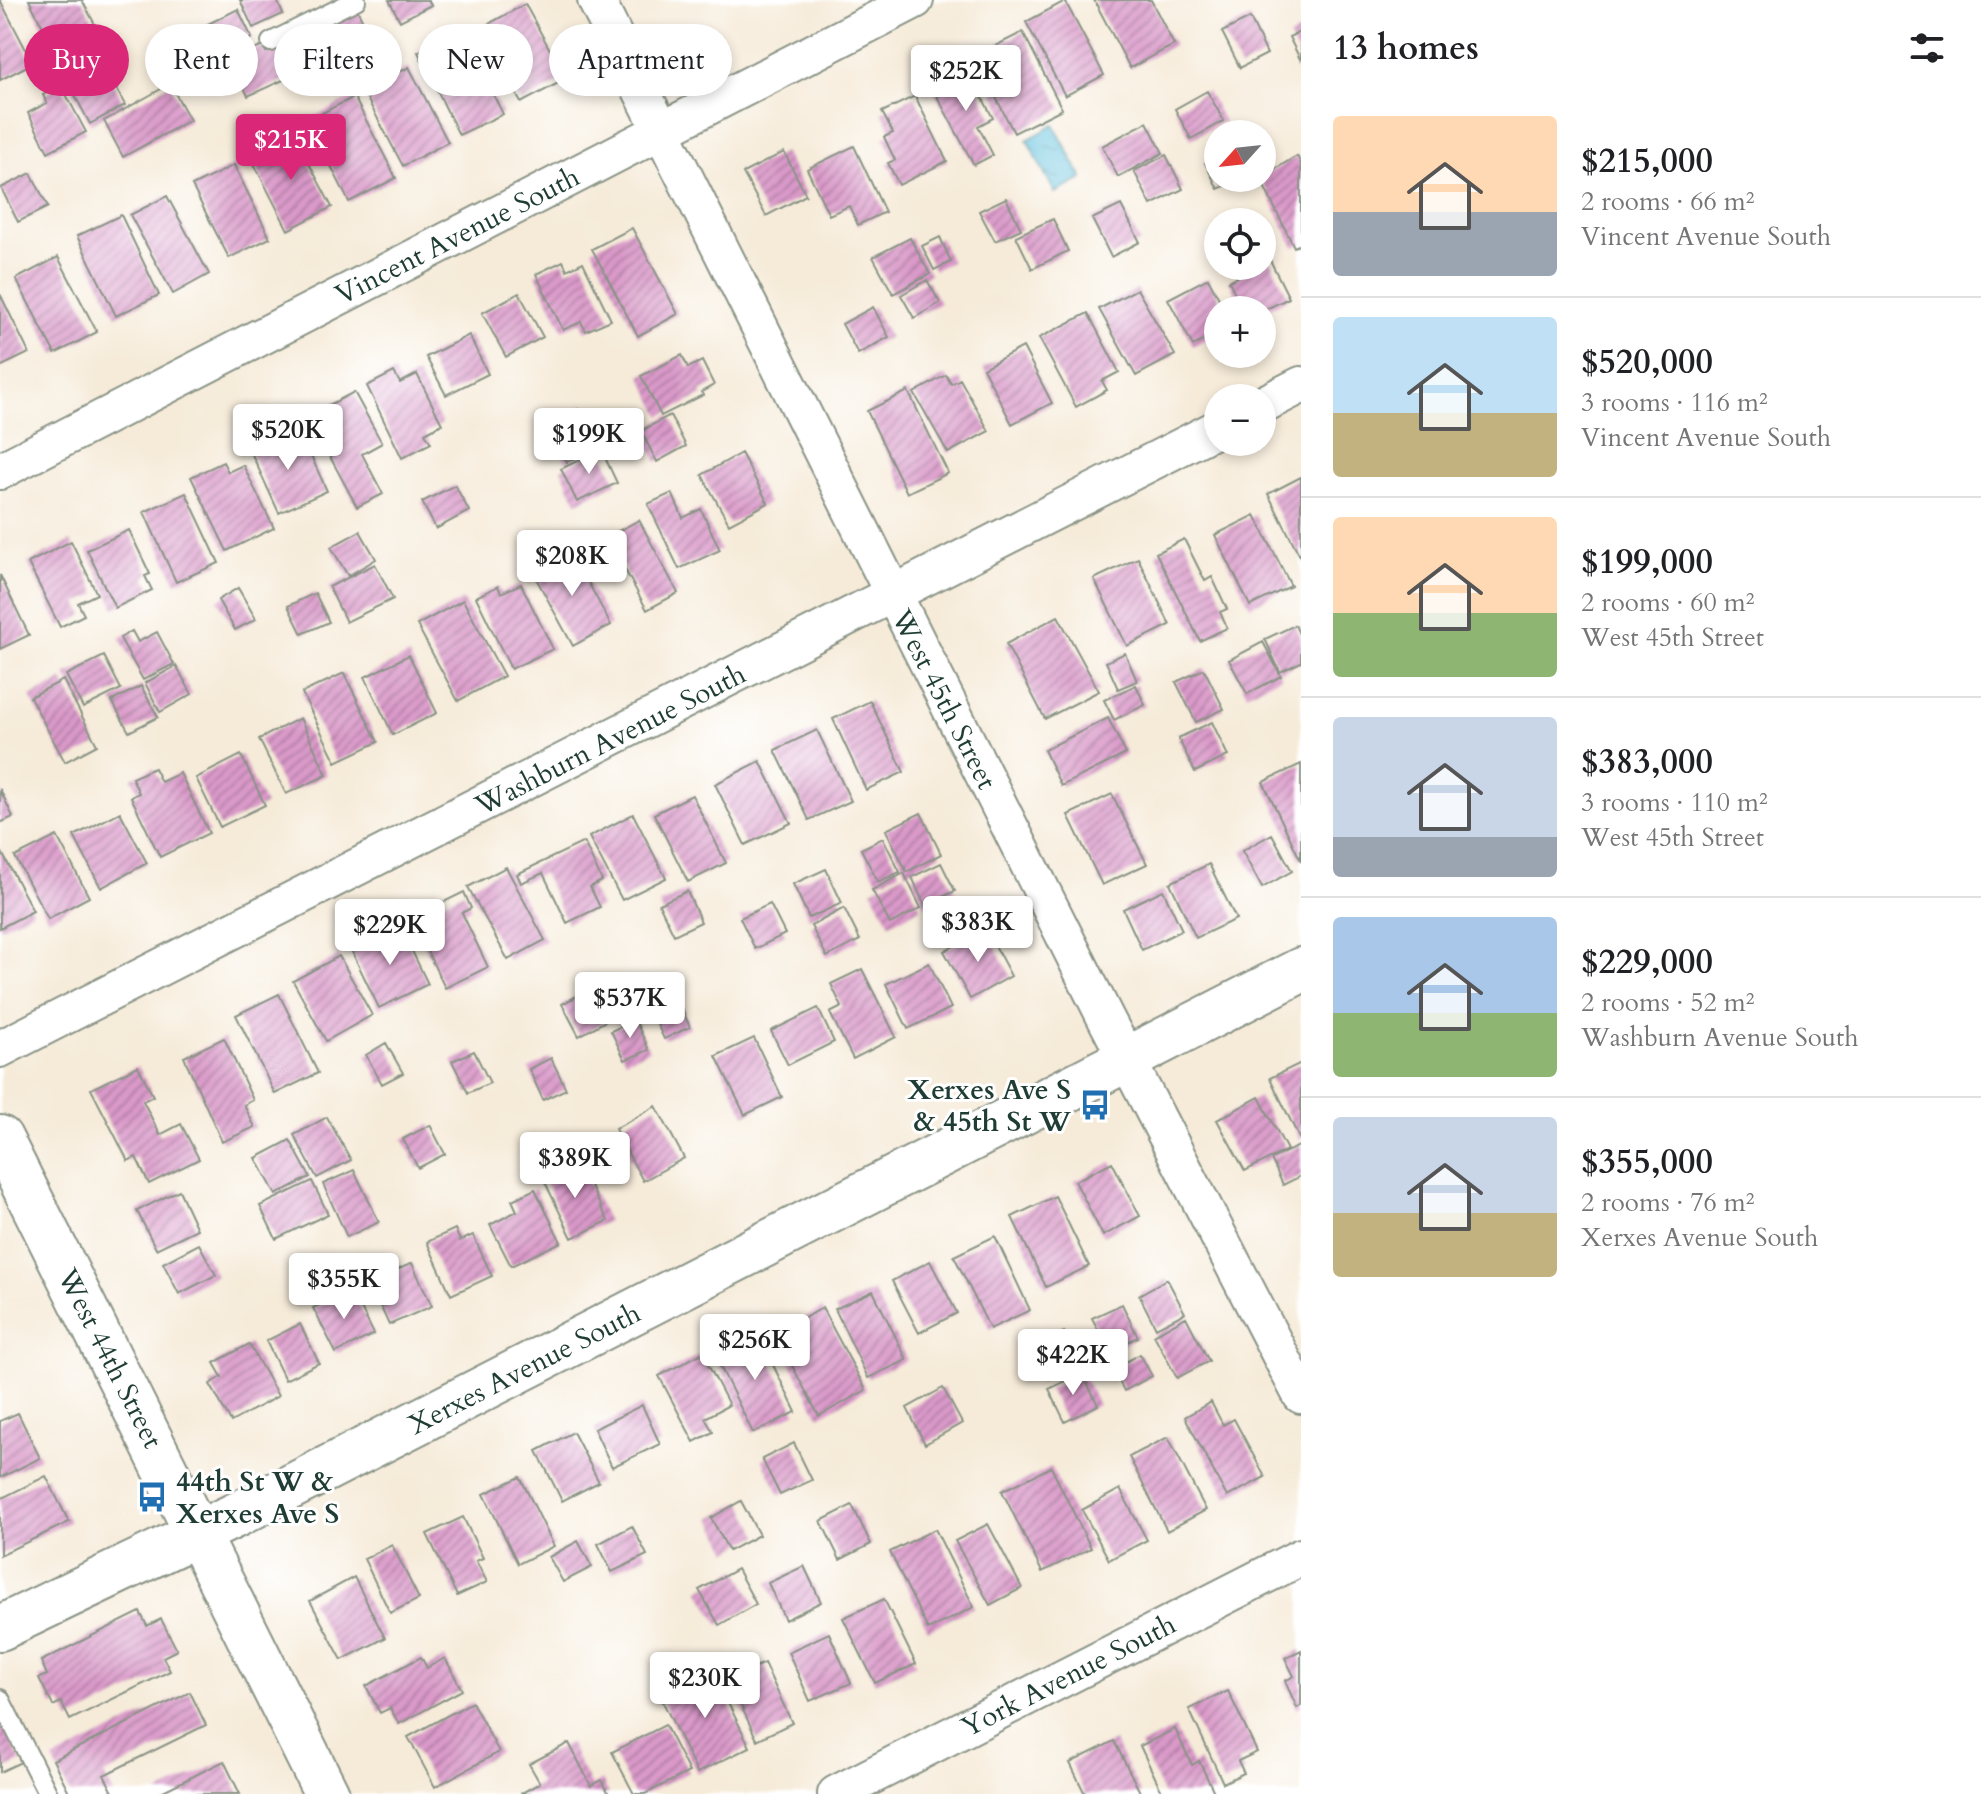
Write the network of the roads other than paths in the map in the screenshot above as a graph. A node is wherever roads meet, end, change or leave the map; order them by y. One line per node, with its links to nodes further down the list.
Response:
1 (356, 0): 4 (lane)
2 (596, 0): 5 (street, West 45th Street)
3 (915, 0): 5 (street, Vincent Avenue South)
4 (271, 42)
5 (661, 130): 9 (street, Vincent Avenue South); 10 (street, West 45th Street)
6 (1301, 385): 7 (street)
7 (1276, 398)
8 (1204, 435): 10 (street, Washburn Avenue South)
9 (0, 471)
10 (893, 595): 12 (street, Washburn Avenue South); 13 (street, West 45th Street)
11 (1301, 970): 13 (street, Xerxes Avenue South)
12 (0, 1049)
13 (1127, 1059): 15 (street, West 45th Street); 16 (street, Xerxes Avenue South)
14 (0, 1138): 16 (street, West 44th Street)
15 (1301, 1395)
16 (198, 1532): 18 (street, Xerxes Avenue South); 21 (street, West 44th Street)
17 (1301, 1557): 22 (street, York Avenue South)
18 (0, 1628)
19 (0, 1699): 20 (lane)
20 (48, 1794)
21 (327, 1794)
22 (836, 1794)

